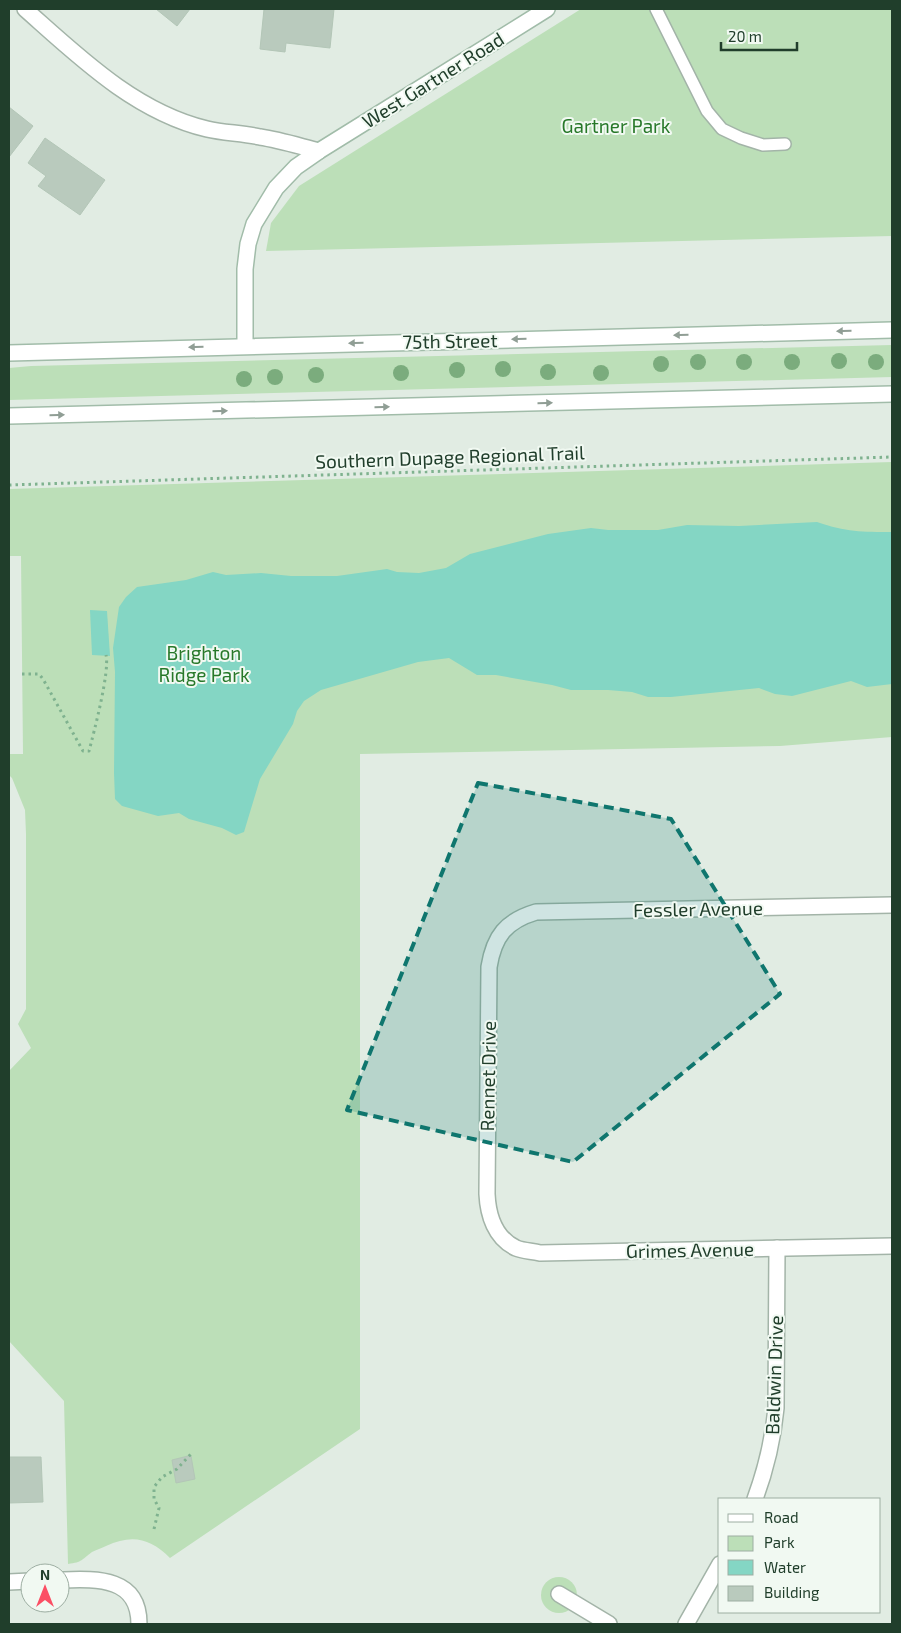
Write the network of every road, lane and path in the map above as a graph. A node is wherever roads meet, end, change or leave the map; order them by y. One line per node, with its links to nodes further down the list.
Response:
1 (25, 9): 5 (street)
2 (547, 9): 5 (street, West Gartner Road)
3 (656, 9): 4 (lane)
4 (785, 144)
5 (319, 151): 7 (street, West Gartner Road)
6 (892, 330): 7 (street, 75th Street, one-way to 7)
7 (245, 346): 8 (street, 75th Street, one-way to 8)
8 (9, 353)
9 (892, 394): 10 (street, one-way to 9)
10 (9, 416)
11 (892, 457): 12 (path, Southern Dupage Regional Trail)
12 (9, 485)
13 (106, 655): 14 (path)
14 (22, 674)
15 (892, 905): 16 (street, Fessler Avenue)
16 (508, 926): 17 (street, Rennet Drive)
17 (496, 1230): 19 (street, Grimes Avenue)
18 (892, 1246): 19 (street, Grimes Avenue)
19 (777, 1248): 21 (street, Baldwin Drive)
20 (191, 1454): 22 (path)
21 (755, 1498)
22 (154, 1529)
23 (718, 1568): 28 (street)
24 (70, 1580): 26 (street)
25 (559, 1594): 27 (street)
26 (139, 1624)
27 (609, 1624)
28 (686, 1624)

